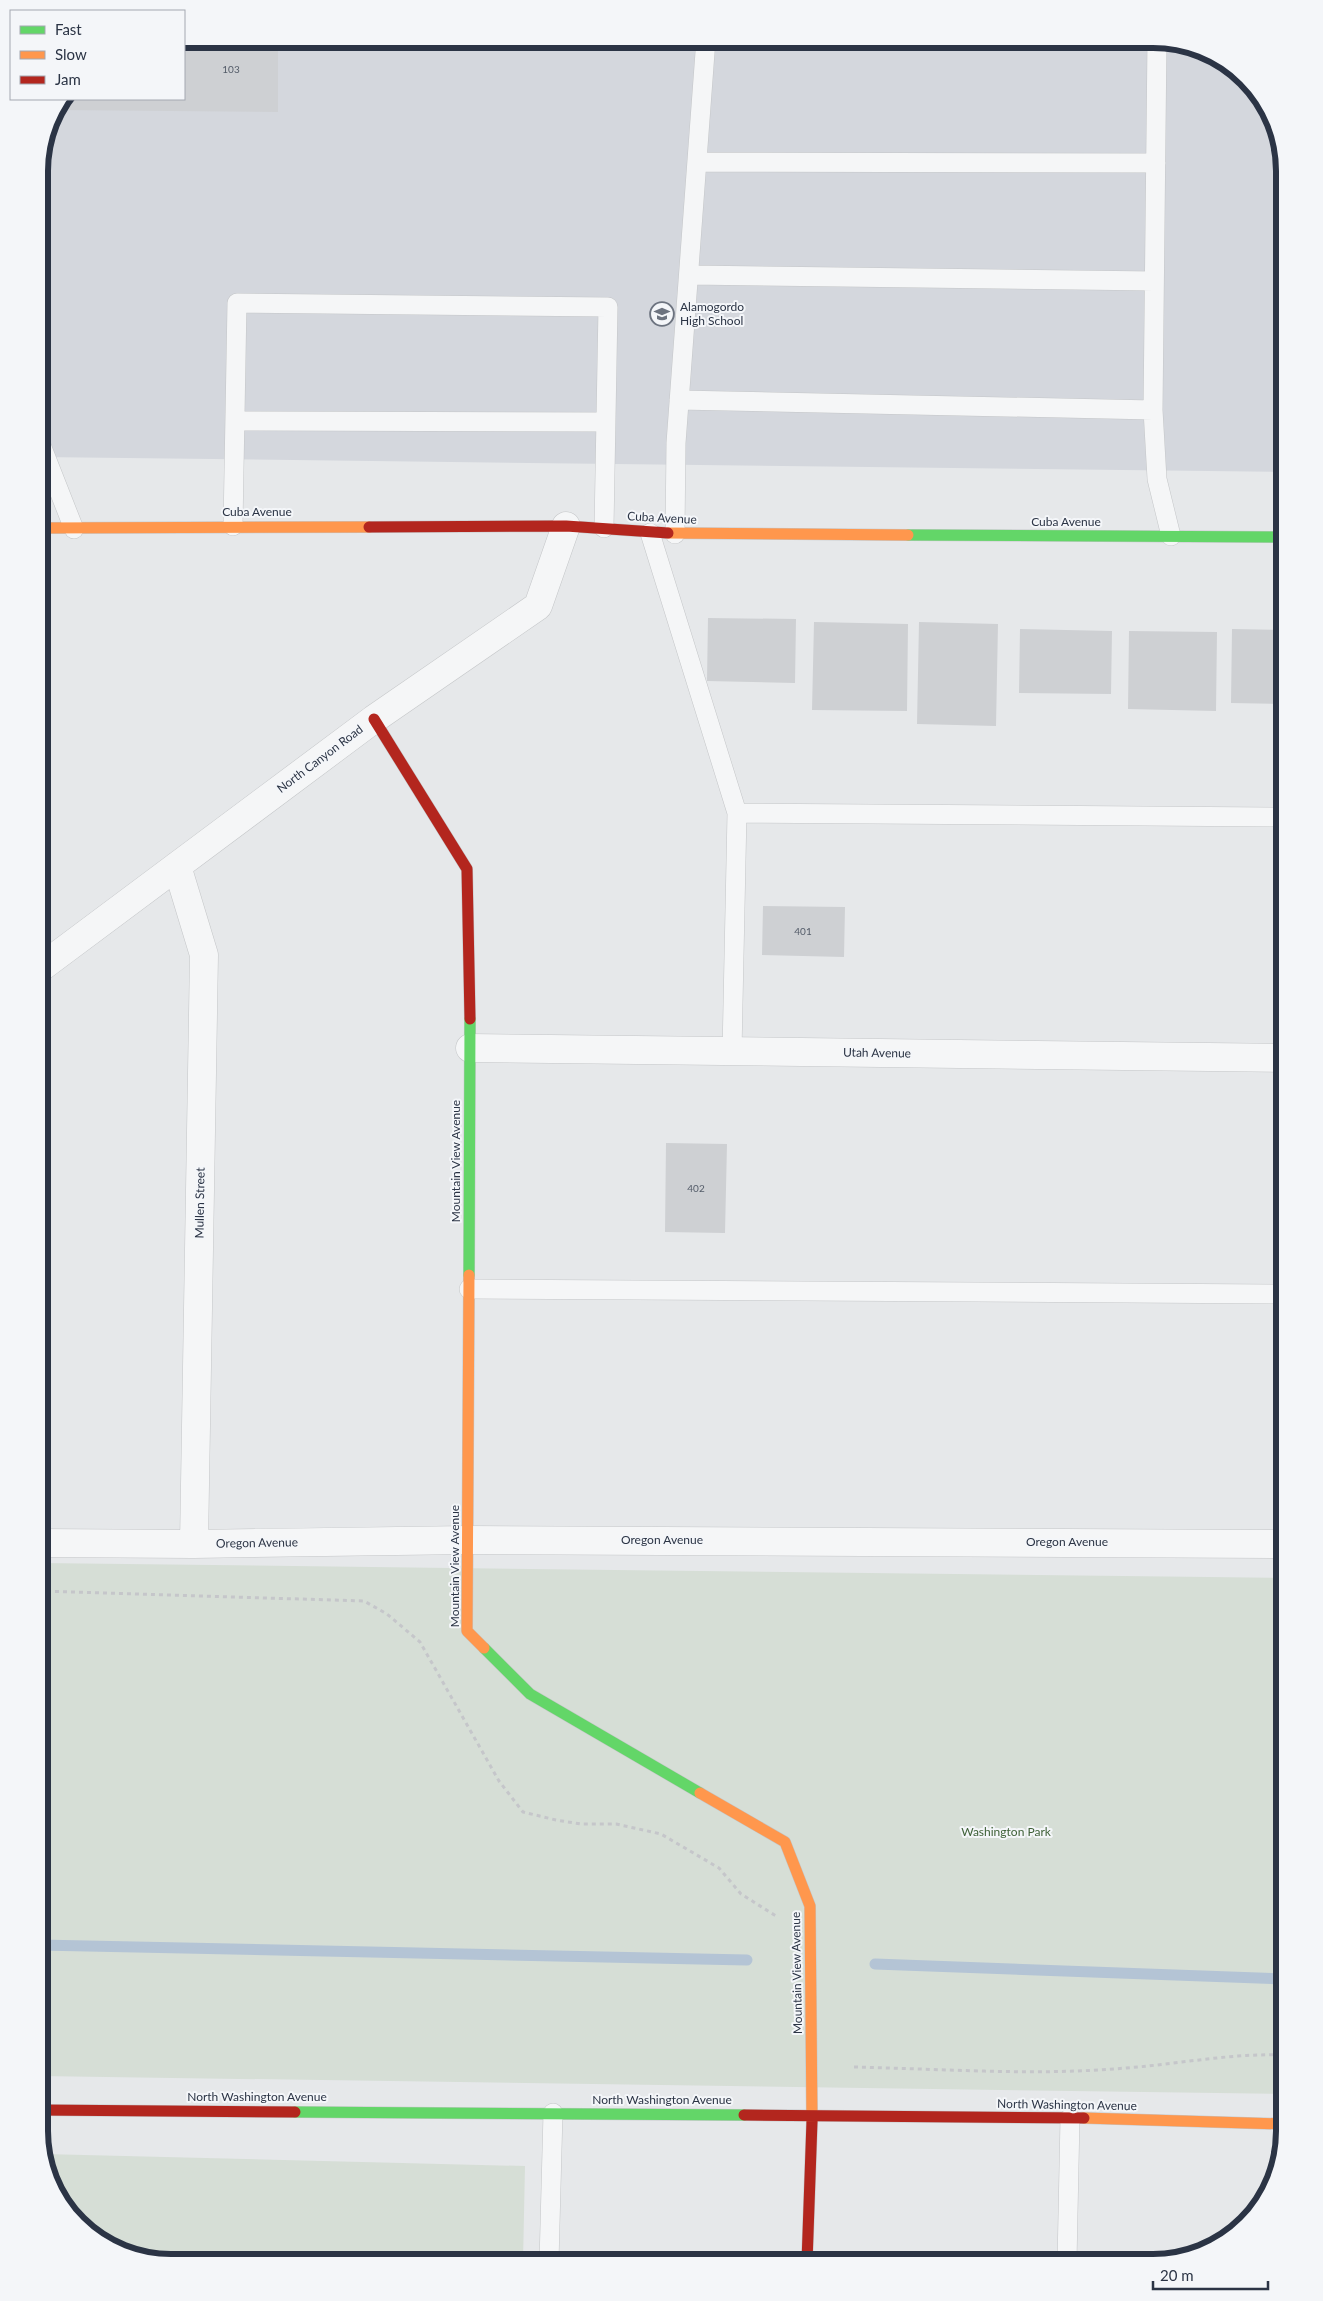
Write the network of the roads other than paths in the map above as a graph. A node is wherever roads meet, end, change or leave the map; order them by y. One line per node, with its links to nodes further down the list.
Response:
1 (705, 48): 3 (lane)
2 (1157, 48): 4 (lane)
3 (697, 162): 4 (lane); 5 (lane)
4 (1156, 163): 6 (lane)
5 (690, 275): 6 (lane); 7 (lane)
6 (1154, 281): 8 (lane)
7 (679, 400): 8 (lane); 18 (lane)
8 (1152, 410): 19 (lane)
9 (235, 421): 10 (lane); 10 (lane); 12 (lane)
10 (606, 422): 15 (lane)
11 (48, 463): 16 (lane)
12 (233, 526): 13 (street, Cuba Avenue); 16 (street, Cuba Avenue)
13 (566, 526): 15 (street, Cuba Avenue); 21 (street, North Canyon Road)
14 (48, 528): 16 (street, Cuba Avenue)
15 (604, 528): 17 (street, Cuba Avenue)
16 (74, 529)
17 (650, 533): 18 (street, Cuba Avenue); 22 (lane)
18 (675, 534): 19 (street, Cuba Avenue)
19 (1171, 536): 20 (street, Cuba Avenue)
20 (1276, 537)
21 (374, 719): 24 (street, North Canyon Road); 26 (street, Mountain View Avenue)
22 (737, 813): 23 (lane); 27 (lane)
23 (1276, 817)
24 (178, 866): 25 (street, North Canyon Road); 33 (street, Mullen Street)
25 (48, 962)
26 (470, 1048): 27 (street, Utah Avenue); 29 (street, Mountain View Avenue)
27 (732, 1052): 28 (street, Utah Avenue)
28 (1276, 1058)
29 (469, 1289): 30 (lane); 31 (street, Mountain View Avenue)
30 (1276, 1294)
31 (468, 1540): 33 (street, Oregon Avenue); 34 (street, Oregon Avenue); 37 (street, Mountain View Avenue)
32 (48, 1542): 33 (street, Oregon Avenue)
33 (194, 1544)
34 (1276, 1544)
35 (48, 2110): 36 (street, North Washington Avenue)
36 (553, 2113): 37 (street, North Washington Avenue); 40 (lane)
37 (812, 2115): 38 (street, North Washington Avenue); 41 (street, Mountain View Avenue)
38 (1070, 2118): 39 (street, North Washington Avenue); 42 (lane)
39 (1276, 2124)
40 (549, 2253)
41 (807, 2254)
42 (1067, 2254)

